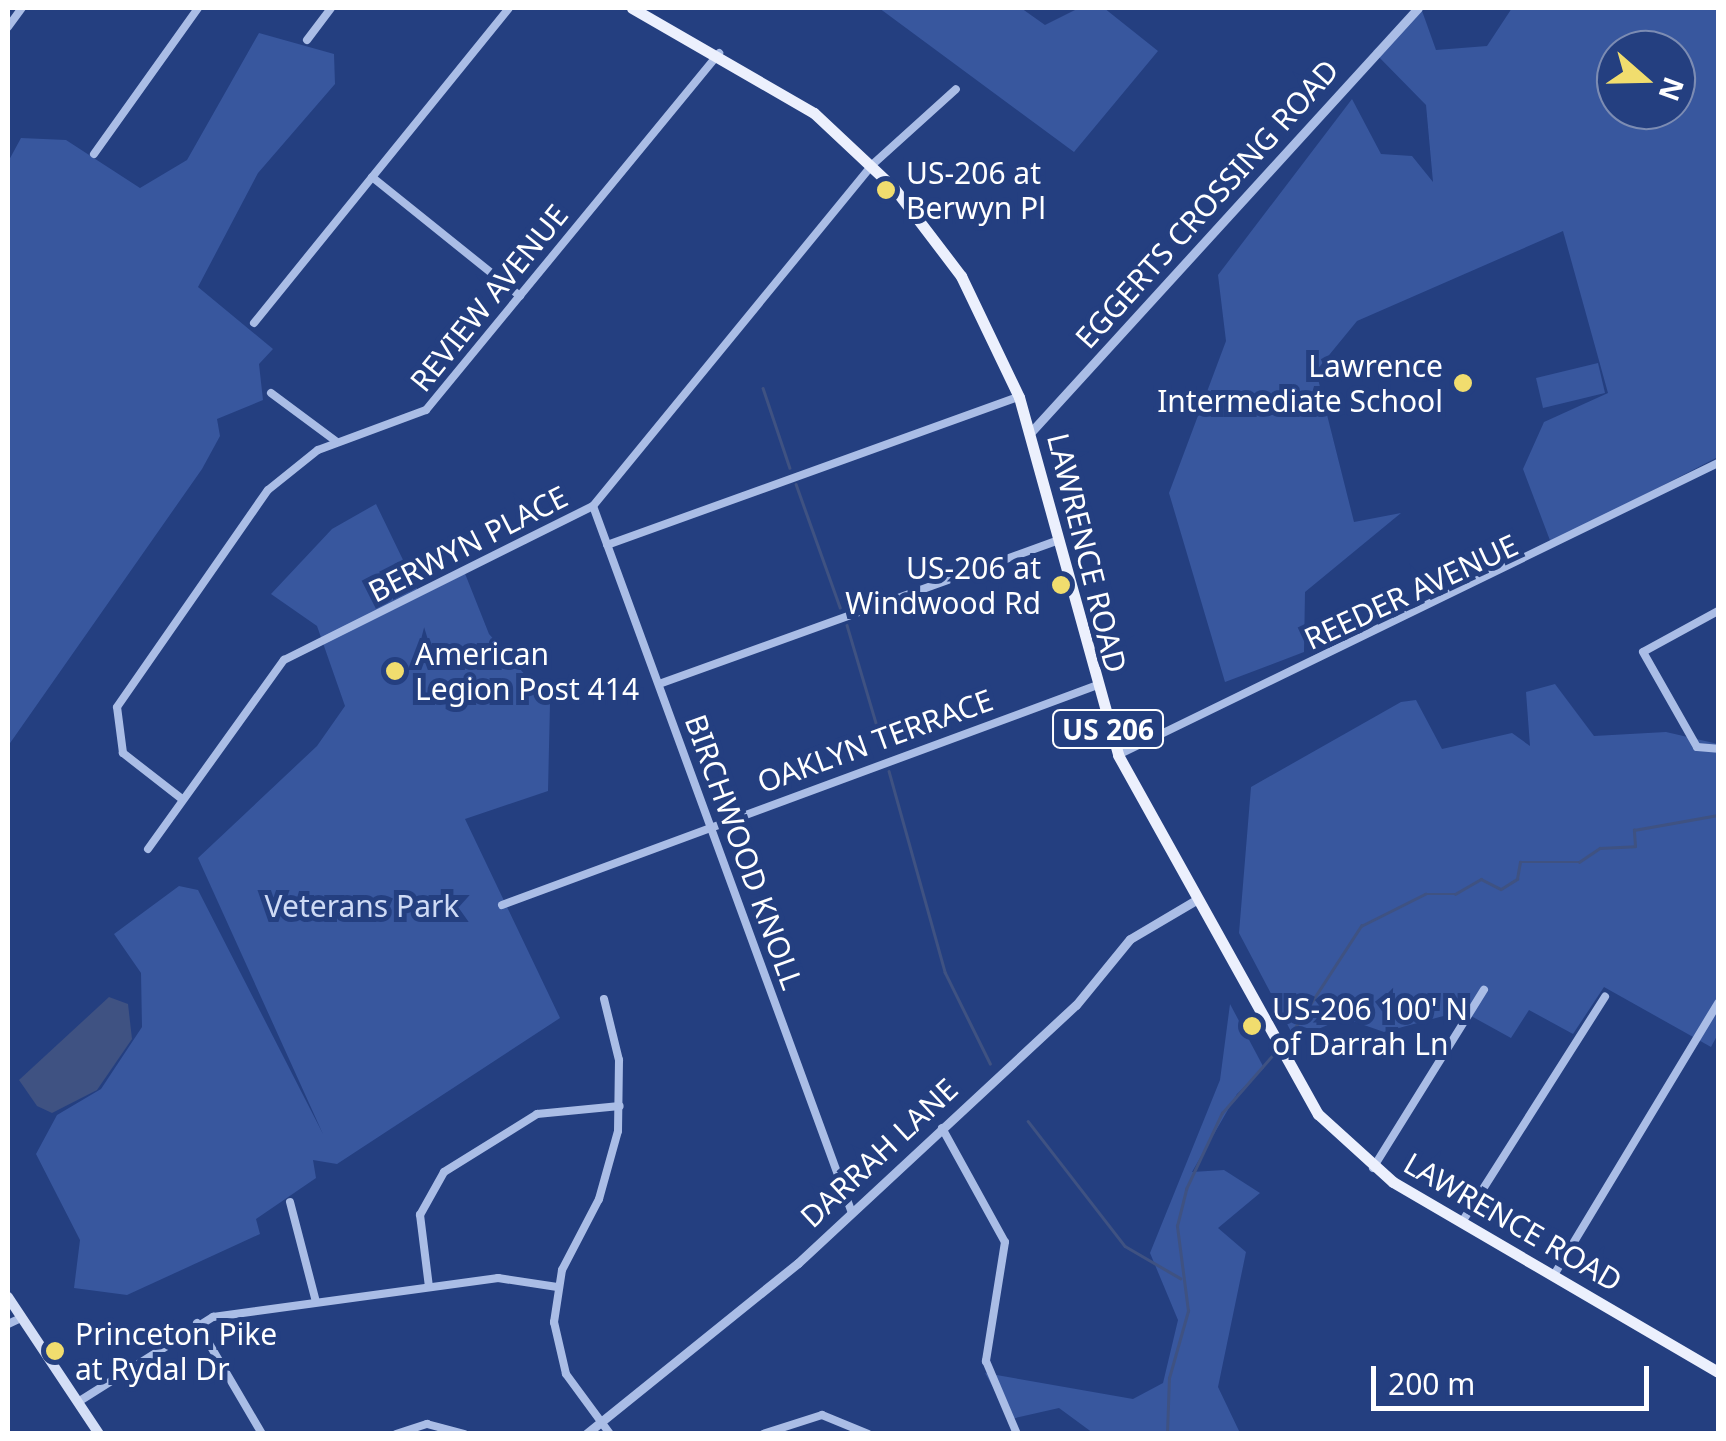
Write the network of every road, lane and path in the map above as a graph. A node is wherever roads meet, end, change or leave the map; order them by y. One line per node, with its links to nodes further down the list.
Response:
1 (22, 8): 7 (street)
2 (198, 8): 11 (street)
3 (331, 8): 8 (street)
4 (509, 8): 13 (street)
5 (632, 8): 9 (main road, LAWRENCE ROAD / US 206)
6 (1418, 8): 18 (street, EGGERTS CROSSING ROAD)
7 (8, 28)
8 (307, 40)
9 (720, 52): 12 (main road, LAWRENCE ROAD / US 206); 14 (street, REVIEW AVENUE)
10 (956, 89): 12 (street, BERWYN PLACE)
11 (94, 154)
12 (872, 165): 17 (main road, LAWRENCE ROAD / US 206); 21 (street, BERWYN PLACE)
13 (372, 177): 14 (street); 15 (street)
14 (520, 296): 19 (street, REVIEW AVENUE)
15 (254, 323)
16 (271, 393): 19 (street)
17 (1019, 397): 18 (main road, LAWRENCE ROAD / US 206); 23 (street)
18 (1031, 432): 22 (main road, LAWRENCE ROAD / US 206)
19 (337, 442): 29 (street, REVIEW AVENUE)
20 (1718, 463): 28 (street, REEDER AVENUE)
21 (593, 506): 23 (street, BIRCHWOOD KNOLL); 29 (street, BERWYN PLACE)
22 (1058, 540): 25 (street); 26 (main road, LAWRENCE ROAD / US 206)
23 (607, 546): 25 (street, BIRCHWOOD KNOLL)
24 (1718, 611): 27 (street)
25 (659, 684): 30 (street, BIRCHWOOD KNOLL)
26 (1095, 686): 28 (main road, LAWRENCE ROAD / US 206); 30 (street, OAKLYN TERRACE)
27 (1718, 749)
28 (1118, 755): 32 (main road, LAWRENCE ROAD / US 206)
29 (182, 799): 31 (street, BERWYN PLACE)
30 (710, 824): 33 (street, OAKLYN TERRACE); 42 (street, BIRCHWOOD KNOLL)
31 (148, 849)
32 (1196, 900): 39 (street, DARRAH LANE); 40 (main road, LAWRENCE ROAD / US 206)
33 (502, 904)
34 (1484, 990): 40 (street)
35 (1605, 997): 43 (street)
36 (604, 999): 38 (street)
37 (1718, 1003): 44 (street)
38 (620, 1106): 45 (street); 46 (street)
39 (942, 1128): 42 (street, DARRAH LANE); 63 (street)
40 (1373, 1168): 43 (main road, LAWRENCE ROAD / US 206)
41 (290, 1202): 48 (street)
42 (852, 1213): 54 (street, DARRAH LANE)
43 (1462, 1222): 44 (main road, LAWRENCE ROAD / US 206)
44 (1554, 1276): 52 (main road, LAWRENCE ROAD / US 206)
45 (429, 1287): 46 (street); 48 (street)
46 (557, 1287): 54 (street)
47 (8, 1297): 49 (main road)
48 (316, 1302): 50 (street)
49 (21, 1318): 51 (street); 53 (main road)
50 (196, 1323): 53 (street); 56 (street)
51 (8, 1324)
52 (1718, 1372)
53 (78, 1402): 55 (main road)
54 (600, 1422): 59 (street, DARRAH LANE); 60 (street)
55 (99, 1434)
56 (262, 1434)
57 (396, 1434): 58 (street)
58 (465, 1434)
59 (586, 1434)
60 (610, 1434)
61 (762, 1434): 62 (street)
62 (868, 1434)
63 (1017, 1434)

